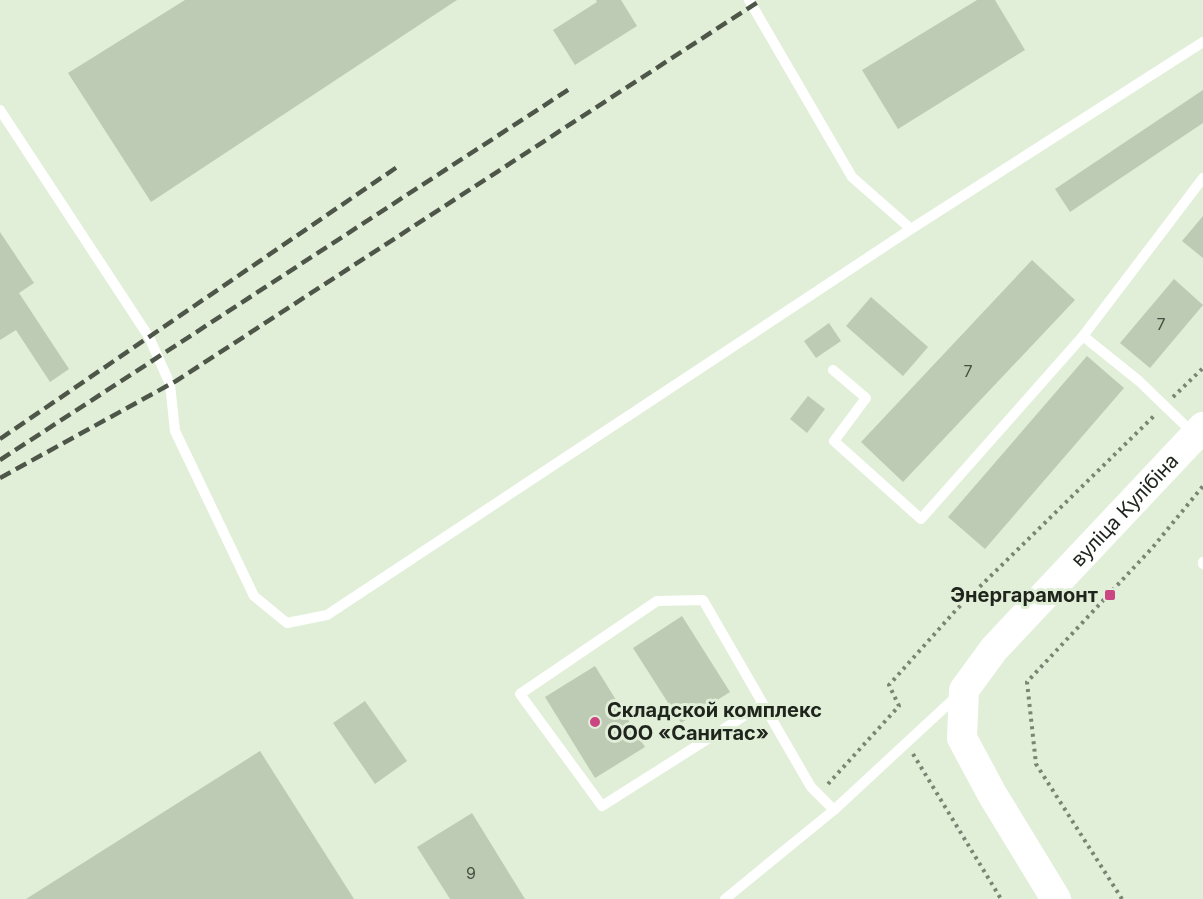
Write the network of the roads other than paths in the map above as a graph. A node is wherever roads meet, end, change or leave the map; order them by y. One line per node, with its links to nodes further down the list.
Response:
1 (749, 0): 5 (lane)
2 (1203, 42): 5 (lane)
3 (0, 110): 5 (lane)
4 (1203, 178): 6 (lane)
5 (911, 229)
6 (1083, 336): 7 (lane); 8 (lane)
7 (833, 370)
8 (1199, 431): 9 (main road, вуліца Кулібіна)
9 (964, 690): 11 (lane); 13 (main road)
10 (763, 704): 10 (lane); 11 (lane)
11 (834, 810): 12 (lane)
12 (725, 899)
13 (1056, 899)

